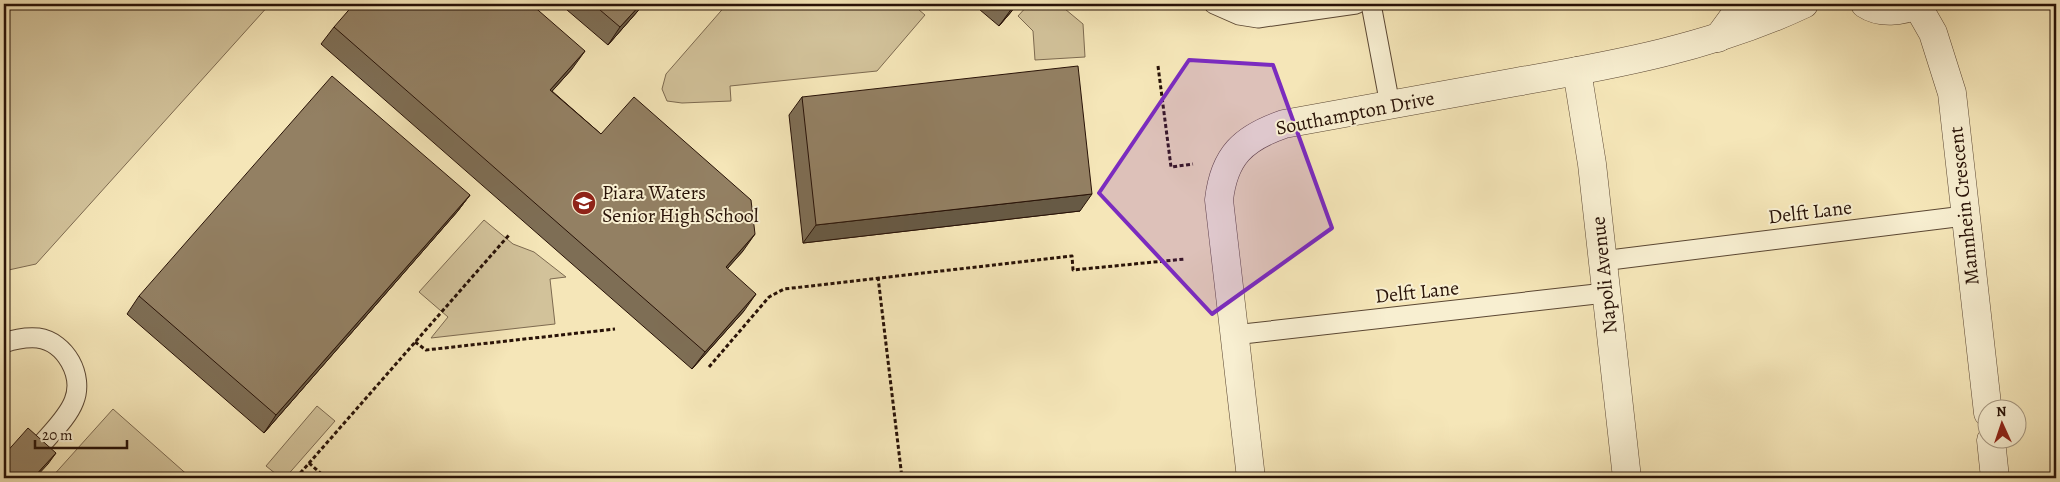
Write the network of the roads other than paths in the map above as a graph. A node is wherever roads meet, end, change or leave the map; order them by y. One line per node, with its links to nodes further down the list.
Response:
1 (1214, 4): 2 (lane)
2 (1356, 4)
3 (1371, 4): 10 (lane)
4 (1743, 4): 8 (street)
5 (1804, 4): 8 (street, Southampton Drive)
6 (1865, 4): 7 (street)
7 (1917, 4): 11 (street, Mannhein Crescent)
8 (1718, 38): 9 (street, Southampton Drive)
9 (1577, 72): 10 (street, Southampton Drive); 12 (street, Napoli Avenue)
10 (1390, 105): 14 (street, Southampton Drive)
11 (1964, 216): 12 (lane, Delft Lane); 16 (street, Mannhein Crescent)
12 (1602, 261): 13 (street, Napoli Avenue)
13 (1605, 293): 14 (lane, Delft Lane); 20 (street, Napoli Avenue)
14 (1234, 335): 19 (street, Southampton Drive)
15 (4, 343): 17 (lane)
16 (1986, 400)
17 (41, 445)
18 (1991, 450): 21 (street)
19 (1251, 478)
20 (1627, 478)
21 (1995, 478)

